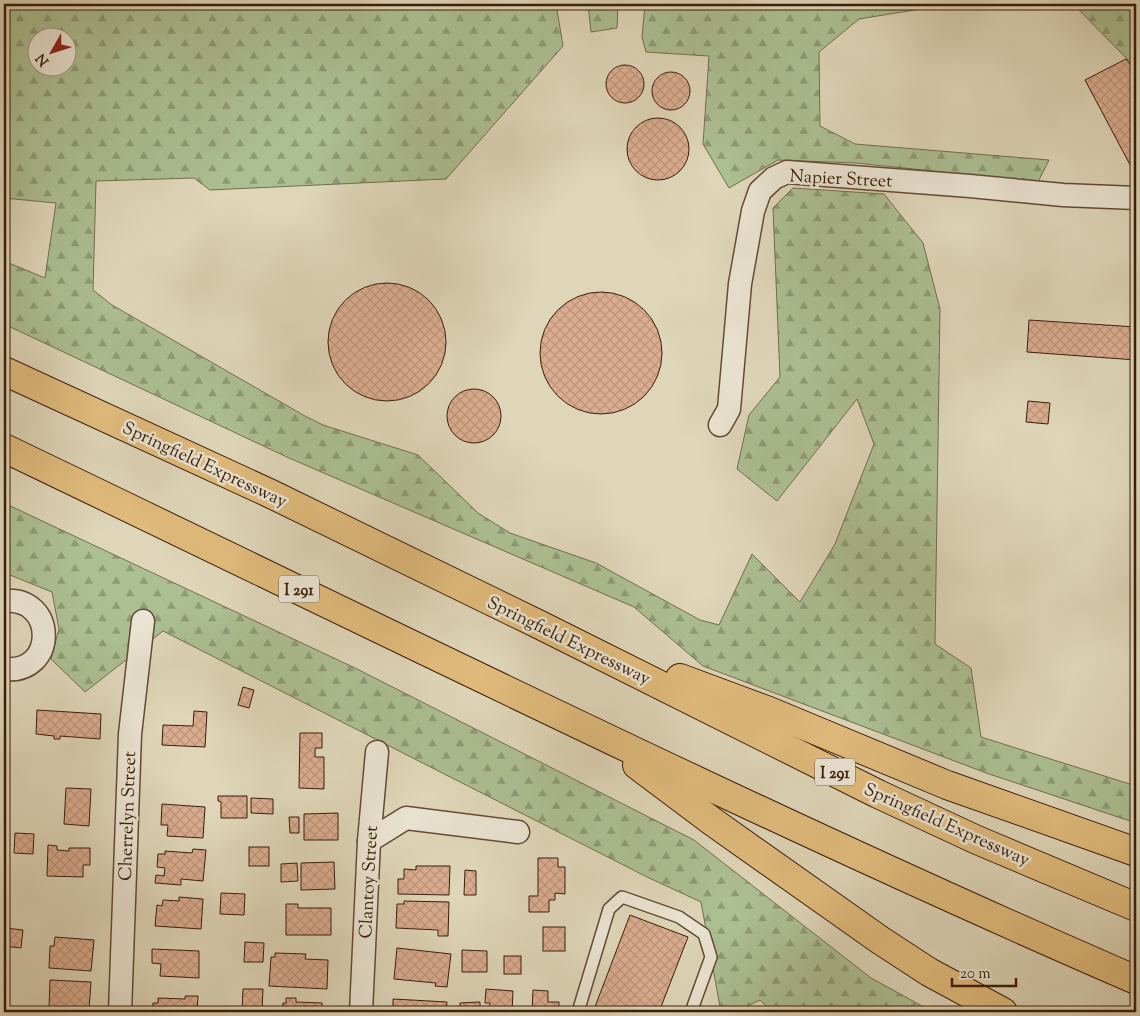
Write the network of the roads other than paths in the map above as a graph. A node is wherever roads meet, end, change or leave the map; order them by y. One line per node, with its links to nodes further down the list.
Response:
1 (1136, 198): 3 (street, Napier Street)
2 (4, 371): 7 (highway, Springfield Expressway / I 291)
3 (720, 425)
4 (4, 448): 9 (highway, I 291)
5 (4, 601): 8 (street)
6 (143, 621): 16 (street, Cherrelyn Street)
7 (540, 625): 13 (highway); 14 (highway, Springfield Expressway / I 291)
8 (4, 669)
9 (594, 732): 15 (highway, I 291); 20 (highway)
10 (377, 752): 12 (street, Clantoy Street)
11 (518, 832): 12 (street)
12 (369, 841): 17 (street, Clantoy Street)
13 (1136, 852)
14 (1136, 907)
15 (1136, 980)
16 (120, 1012)
17 (361, 1012)
18 (578, 1012): 19 (lane)
19 (691, 1012)
20 (1004, 1012)

